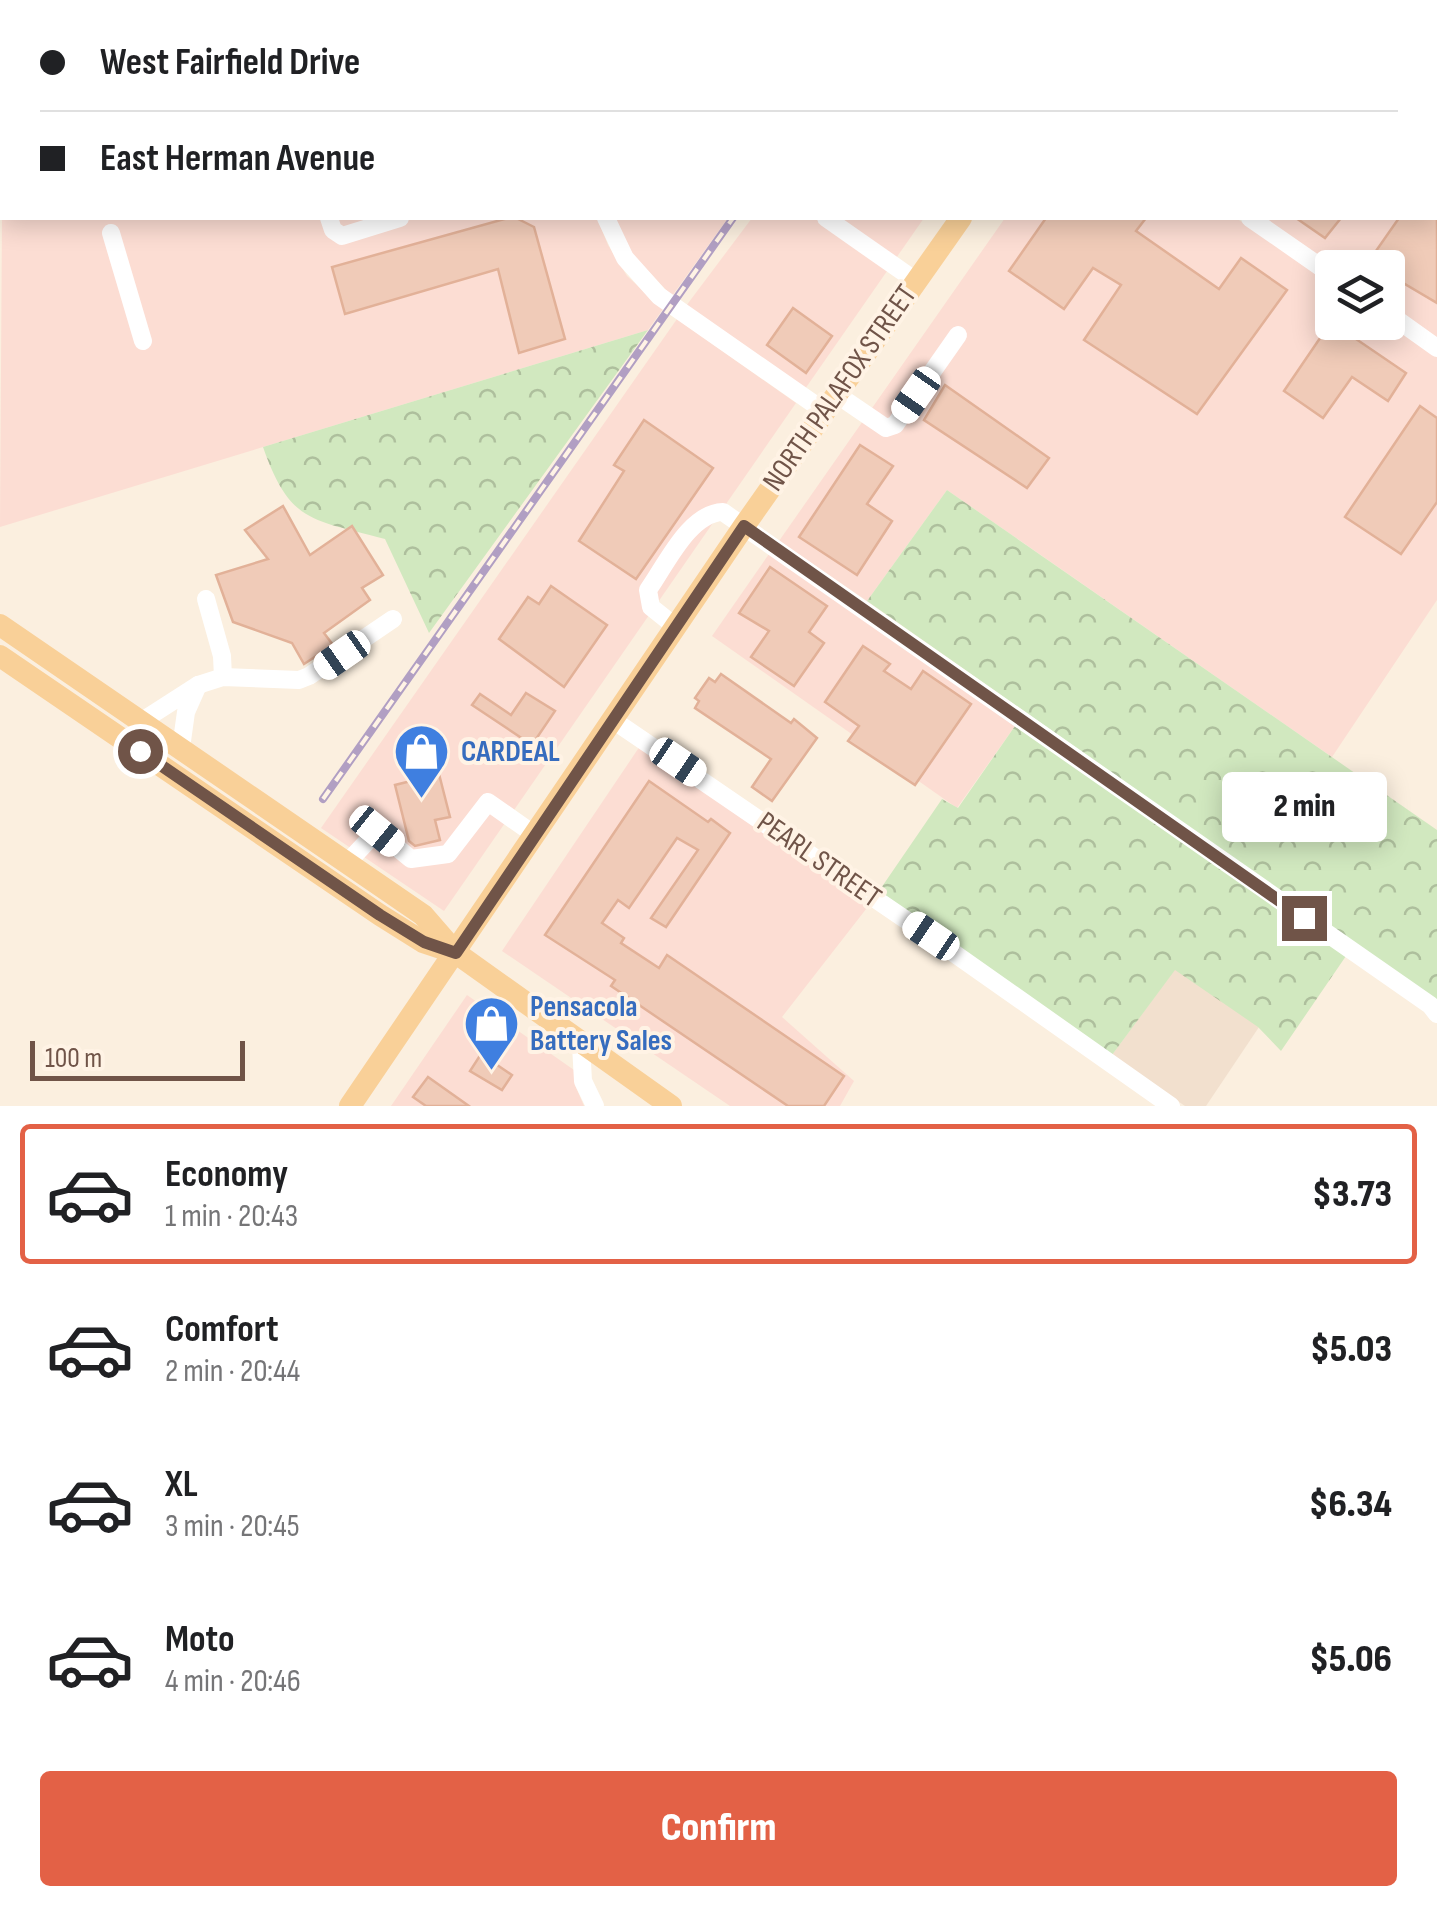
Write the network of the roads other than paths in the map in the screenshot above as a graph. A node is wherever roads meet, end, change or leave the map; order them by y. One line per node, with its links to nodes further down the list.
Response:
1 (330, 220): 2 (street)
2 (394, 220)
3 (607, 220): 14 (street)
4 (829, 220): 9 (street)
5 (959, 220): 9 (main road, NORTH PALAFOX STREET)
6 (1253, 220): 8 (street)
7 (111, 232): 12 (street)
8 (1315, 263)
9 (916, 281): 14 (main road, NORTH PALAFOX STREET)
10 (1405, 325): 13 (street)
11 (958, 335): 14 (street)
12 (143, 341)
13 (1437, 348)
14 (830, 403): 15 (main road, NORTH PALAFOX STREET)
15 (744, 526): 19 (main road, NORTH PALAFOX STREET); 19 (street); 29 (street)
16 (206, 599): 21 (street)
17 (393, 620): 21 (street)
18 (0, 625): 24 (main road)
19 (676, 627): 23 (main road, NORTH PALAFOX STREET)
20 (0, 656): 28 (main road)
21 (224, 677): 22 (street)
22 (198, 686): 24 (street); 25 (street)
23 (613, 720): 26 (main road, NORTH PALAFOX STREET); 34 (street, PEARL STREET)
24 (142, 721): 25 (main road)
25 (181, 748): 27 (main road)
26 (535, 835): 27 (street); 28 (main road, NORTH PALAFOX STREET)
27 (347, 863): 28 (main road)
28 (456, 953): 30 (main road); 31 (main road, NORTH PALAFOX STREET)
29 (1437, 1014)
30 (582, 1045): 32 (street); 33 (main road)
31 (350, 1106)
32 (595, 1106)
33 (671, 1106)
34 (1171, 1106)

